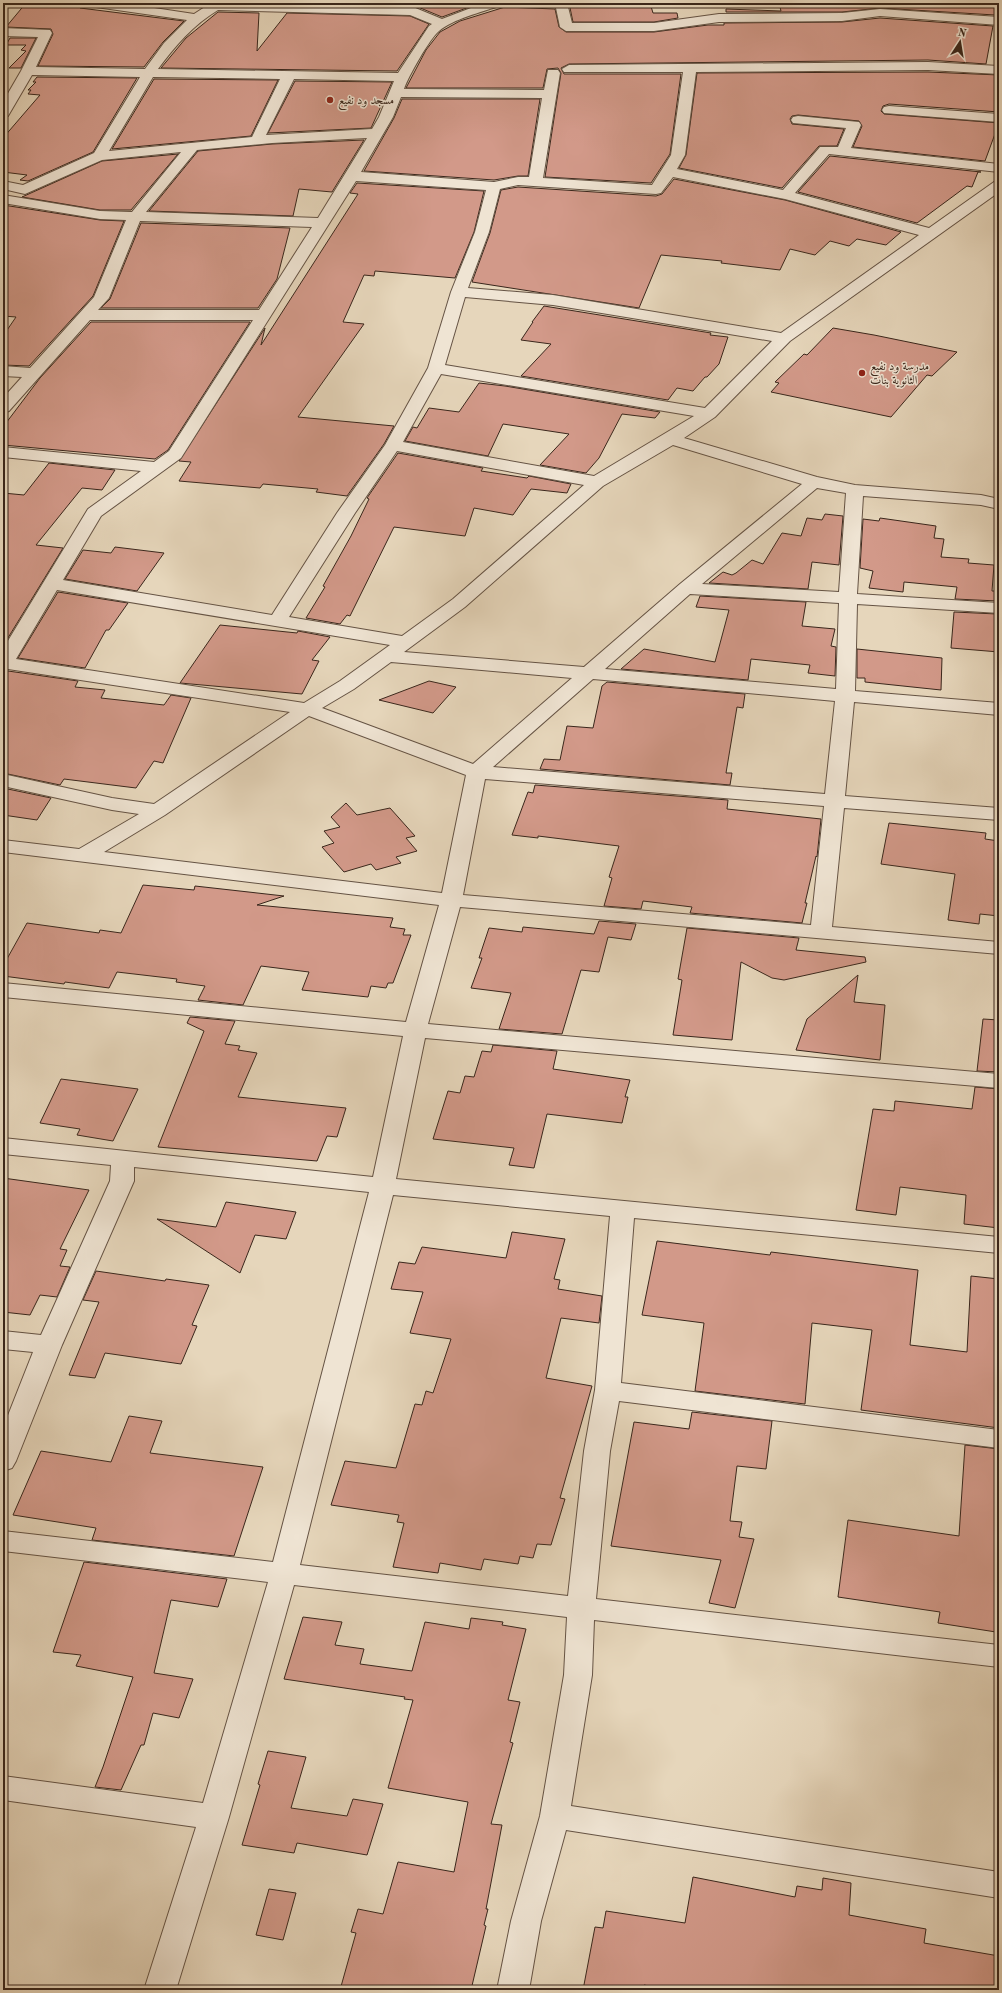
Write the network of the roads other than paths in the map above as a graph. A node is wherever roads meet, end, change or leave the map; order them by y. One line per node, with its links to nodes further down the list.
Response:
1 (96, 3): 7 (street)
2 (496, 3): 9 (street)
3 (561, 3): 6 (street)
4 (839, 3): 6 (street)
5 (218, 5): 7 (street); 9 (street)
6 (842, 17): 8 (street)
7 (196, 18): 15 (street)
8 (999, 21)
9 (442, 23): 18 (street)
10 (3, 32): 14 (street)
11 (690, 68): 12 (street); 13 (street); 31 (street)
12 (569, 69)
13 (999, 70)
14 (28, 71): 15 (street); 22 (street)
15 (149, 72): 17 (street); 29 (street)
16 (554, 73): 20 (street)
17 (289, 75): 18 (street); 26 (street)
18 (402, 77): 19 (street)
19 (396, 93): 20 (street); 25 (street)
20 (549, 94): 33 (street)
21 (889, 110): 23 (street)
22 (3, 113)
23 (999, 118)
24 (798, 120): 28 (street)
25 (377, 133): 26 (street); 32 (street)
26 (257, 140): 27 (street)
27 (193, 147): 29 (street); 40 (street)
28 (843, 151): 30 (street); 38 (street)
29 (99, 156): 37 (street)
30 (999, 168)
31 (669, 172): 33 (street); 38 (street)
32 (351, 176): 36 (street); 41 (street)
33 (535, 182): 36 (street)
34 (3, 185): 37 (street)
35 (999, 185): 42 (street)
36 (494, 186): 43 (street)
37 (25, 190): 39 (street)
38 (786, 195): 42 (street)
39 (3, 198): 40 (street)
40 (134, 218): 41 (street); 44 (street)
41 (322, 223): 45 (street)
42 (929, 233): 46 (street)
43 (459, 292): 46 (street); 47 (street)
44 (87, 315): 45 (street); 49 (street)
45 (262, 315): 55 (street)
46 (784, 338): 51 (street)
47 (436, 368): 51 (street); 53 (street)
48 (3, 371): 49 (street)
49 (33, 373): 50 (street)
50 (3, 408)
51 (709, 414): 52 (street)
52 (671, 439): 56 (street); 57 (street)
53 (393, 445): 56 (street); 64 (street)
54 (3, 452): 55 (street)
55 (157, 467): 60 (street)
56 (597, 482): 65 (street)
57 (814, 482): 58 (street); 61 (street)
58 (855, 490): 59 (street); 62 (street)
59 (999, 504)
60 (52, 584): 64 (street); 67 (street)
61 (686, 588): 62 (street); 68 (street)
62 (848, 599): 63 (street); 69 (street)
63 (999, 608)
64 (278, 621): 65 (street)
65 (406, 642): 66 (street)
66 (387, 656): 68 (street); 70 (street)
67 (3, 664): 70 (street)
68 (588, 673): 69 (street); 72 (street)
69 (845, 696): 71 (street); 74 (street)
70 (307, 709): 72 (street); 75 (street)
71 (999, 709)
72 (476, 772): 74 (street); 79 (street)
73 (3, 780): 75 (street)
74 (834, 801): 76 (street); 80 (street)
75 (158, 811): 78 (street)
76 (999, 814)
77 (3, 846): 78 (street)
78 (83, 856): 79 (street)
79 (451, 900): 80 (street); 83 (street)
80 (821, 932): 81 (street)
81 (999, 948)
82 (3, 990): 83 (street)
83 (415, 1030): 84 (street); 87 (street)
84 (999, 1080)
85 (3, 1146): 86 (street)
86 (123, 1159): 87 (street); 91 (street)
87 (383, 1186): 88 (street); 96 (street)
88 (623, 1208): 89 (street); 92 (street)
89 (999, 1245)
90 (3, 1340): 91 (street)
91 (49, 1345): 94 (street)
92 (608, 1390): 93 (street); 97 (street)
93 (999, 1439)
94 (3, 1460)
95 (3, 1541): 96 (street)
96 (284, 1573): 97 (street); 101 (street)
97 (581, 1607): 98 (street); 100 (street)
98 (999, 1656)
99 (3, 1788): 101 (street)
100 (555, 1816): 102 (street); 104 (street)
101 (214, 1817): 103 (street)
102 (999, 1885)
103 (160, 1990)
104 (513, 1990)

